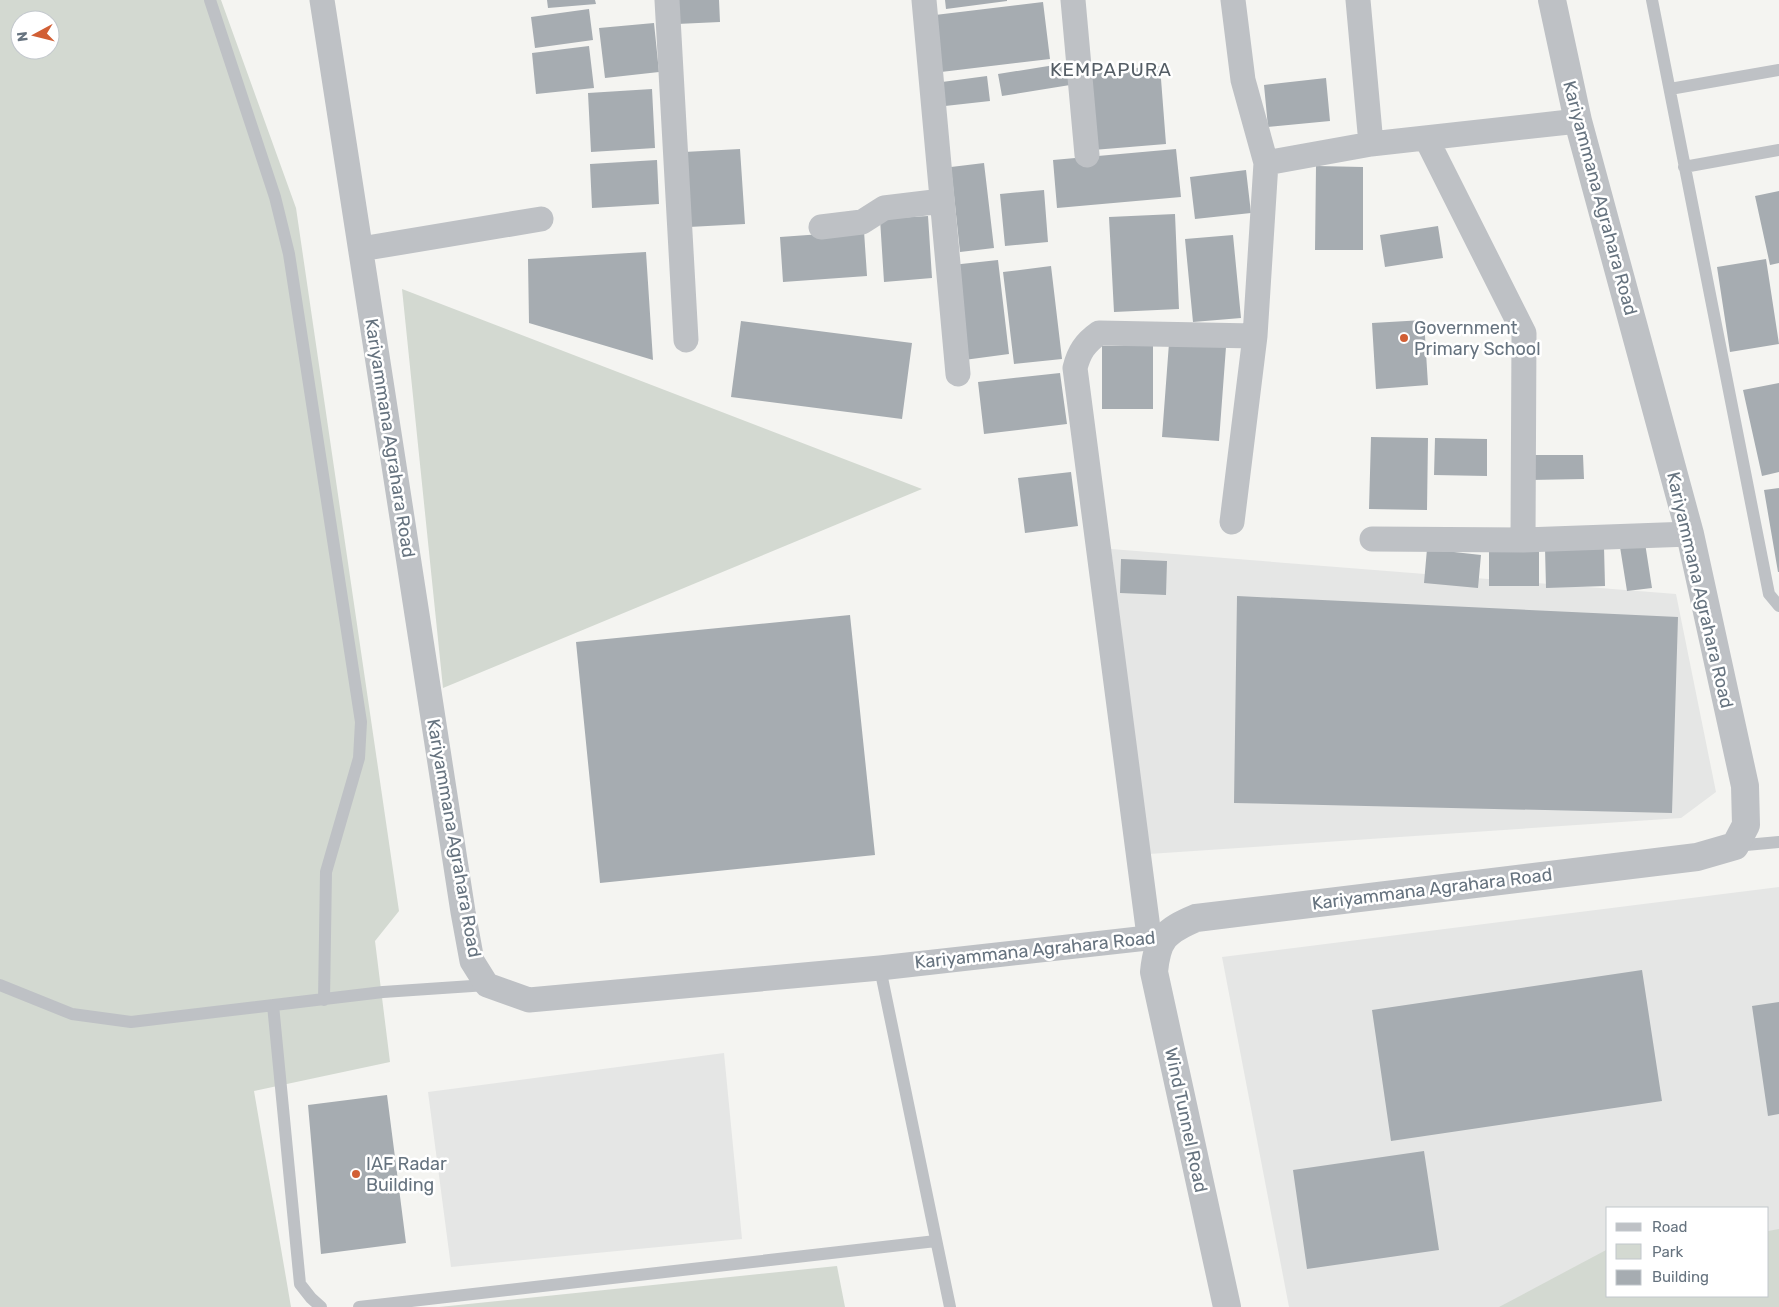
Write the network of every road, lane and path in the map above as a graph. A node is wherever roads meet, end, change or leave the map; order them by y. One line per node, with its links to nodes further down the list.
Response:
1 (210, 0): 37 (lane)
2 (322, 0): 22 (street, Kariyammana Agrahara Road)
3 (667, 0): 24 (street)
4 (924, 0): 19 (street)
5 (1073, 0): 16 (street)
6 (1233, 0): 17 (street)
7 (1358, 0): 14 (street)
8 (1552, 0): 12 (street, Kariyammana Agrahara Road)
9 (1652, 0): 11 (lane)
10 (1779, 70): 11 (lane)
11 (1670, 89): 18 (lane)
12 (1578, 121): 13 (street); 27 (street, Kariyammana Agrahara Road)
13 (1427, 140): 14 (street); 29 (street)
14 (1371, 144): 17 (street)
15 (1779, 150): 18 (lane)
16 (1087, 155)
17 (1266, 163): 23 (street)
18 (1684, 167): 30 (lane)
19 (942, 201): 21 (street); 25 (street)
20 (541, 219): 22 (street)
21 (821, 227)
22 (360, 250): 36 (street, Kariyammana Agrahara Road)
23 (1255, 336): 26 (street); 33 (street)
24 (686, 340)
25 (958, 374)
26 (1232, 522)
27 (1690, 534): 29 (street); 32 (street, Kariyammana Agrahara Road)
28 (1372, 539): 29 (street)
29 (1523, 540)
30 (1779, 606)
31 (1779, 842): 32 (lane)
32 (1735, 846): 33 (street, Kariyammana Agrahara Road)
33 (1157, 936): 34 (street, Kariyammana Agrahara Road); 44 (street, Wind Tunnel Road)
34 (880, 968): 36 (street, Kariyammana Agrahara Road); 39 (lane)
35 (0, 985): 38 (lane)
36 (487, 985): 37 (lane)
37 (324, 1000): 38 (lane)
38 (272, 1005): 40 (lane)
39 (936, 1241): 42 (lane); 43 (lane)
40 (310, 1303): 41 (lane)
41 (321, 1307)
42 (359, 1307)
43 (950, 1307)
44 (1227, 1307)

